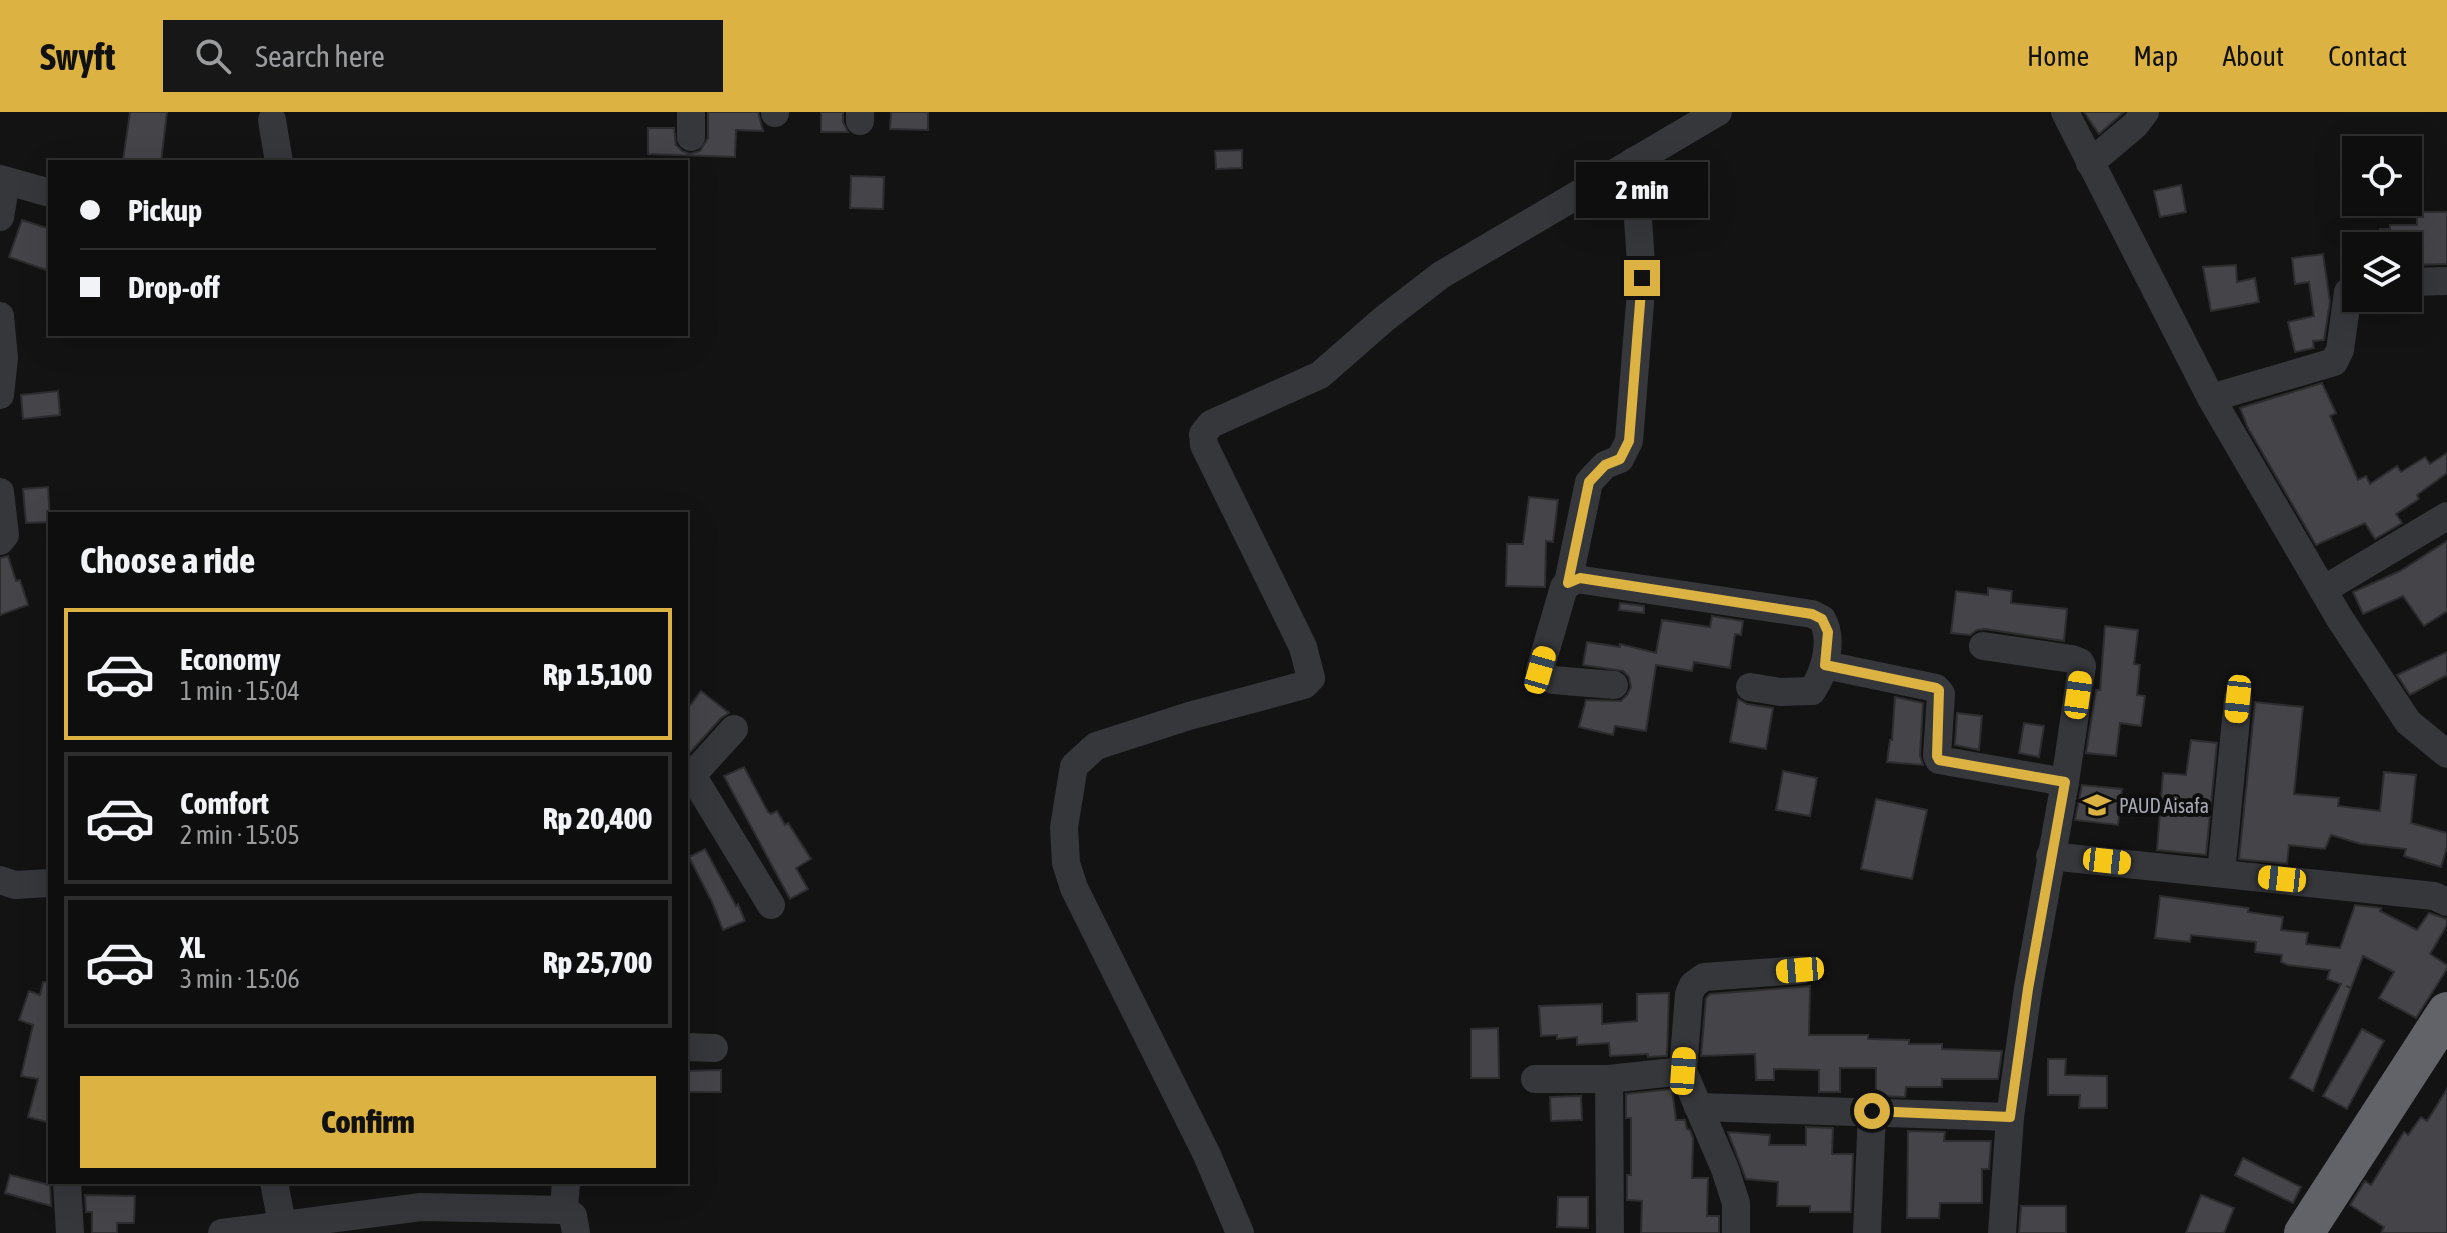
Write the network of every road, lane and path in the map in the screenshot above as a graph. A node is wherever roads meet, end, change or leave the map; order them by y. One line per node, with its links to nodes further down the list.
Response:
1 (1718, 112): 6 (street)
2 (2065, 112): 7 (street)
3 (2145, 112): 7 (street)
4 (272, 120): 5 (street)
5 (279, 160)
6 (1634, 161): 20 (street); 52 (street)
7 (2090, 163): 16 (street)
8 (3, 181): 9 (street); 10 (street)
9 (48, 192)
10 (0, 217)
11 (2447, 281): 12 (street)
12 (2422, 282)
13 (2345, 312): 16 (street)
14 (0, 316): 15 (street)
15 (0, 395)
16 (2211, 398): 21 (street)
17 (0, 492): 19 (street)
18 (2447, 516): 21 (street)
19 (0, 541)
20 (1568, 583): 23 (street); 24 (street)
21 (2323, 590): 28 (street)
22 (1983, 646): 30 (street)
23 (1825, 665): 25 (street); 30 (street)
24 (1614, 685)
25 (1750, 687)
26 (2238, 699): 32 (street)
27 (734, 729): 29 (street)
28 (2447, 754)
29 (689, 779): 36 (street)
30 (2065, 782): 31 (street)
31 (2050, 856): 32 (street); 44 (street)
32 (2221, 873): 35 (street)
33 (0, 880): 34 (street)
34 (48, 883)
35 (2447, 902)
36 (771, 905)
37 (1800, 970): 39 (street)
38 (2447, 1012): 57 (highway)
39 (1683, 1071): 41 (street); 42 (street)
40 (1535, 1079): 41 (street)
41 (1609, 1079): 53 (street)
42 (1698, 1107): 43 (street); 54 (street)
43 (1872, 1111): 44 (street); 55 (street)
44 (2010, 1117): 56 (street)
45 (67, 1184): 50 (street)
46 (274, 1184): 49 (street)
47 (566, 1184): 48 (street)
48 (570, 1222): 49 (street)
49 (275, 1228): 51 (street)
50 (70, 1233)
51 (222, 1233)
52 (1240, 1233)
53 (1610, 1233)
54 (1736, 1233)
55 (1867, 1233)
56 (2002, 1233)
57 (2304, 1233)

